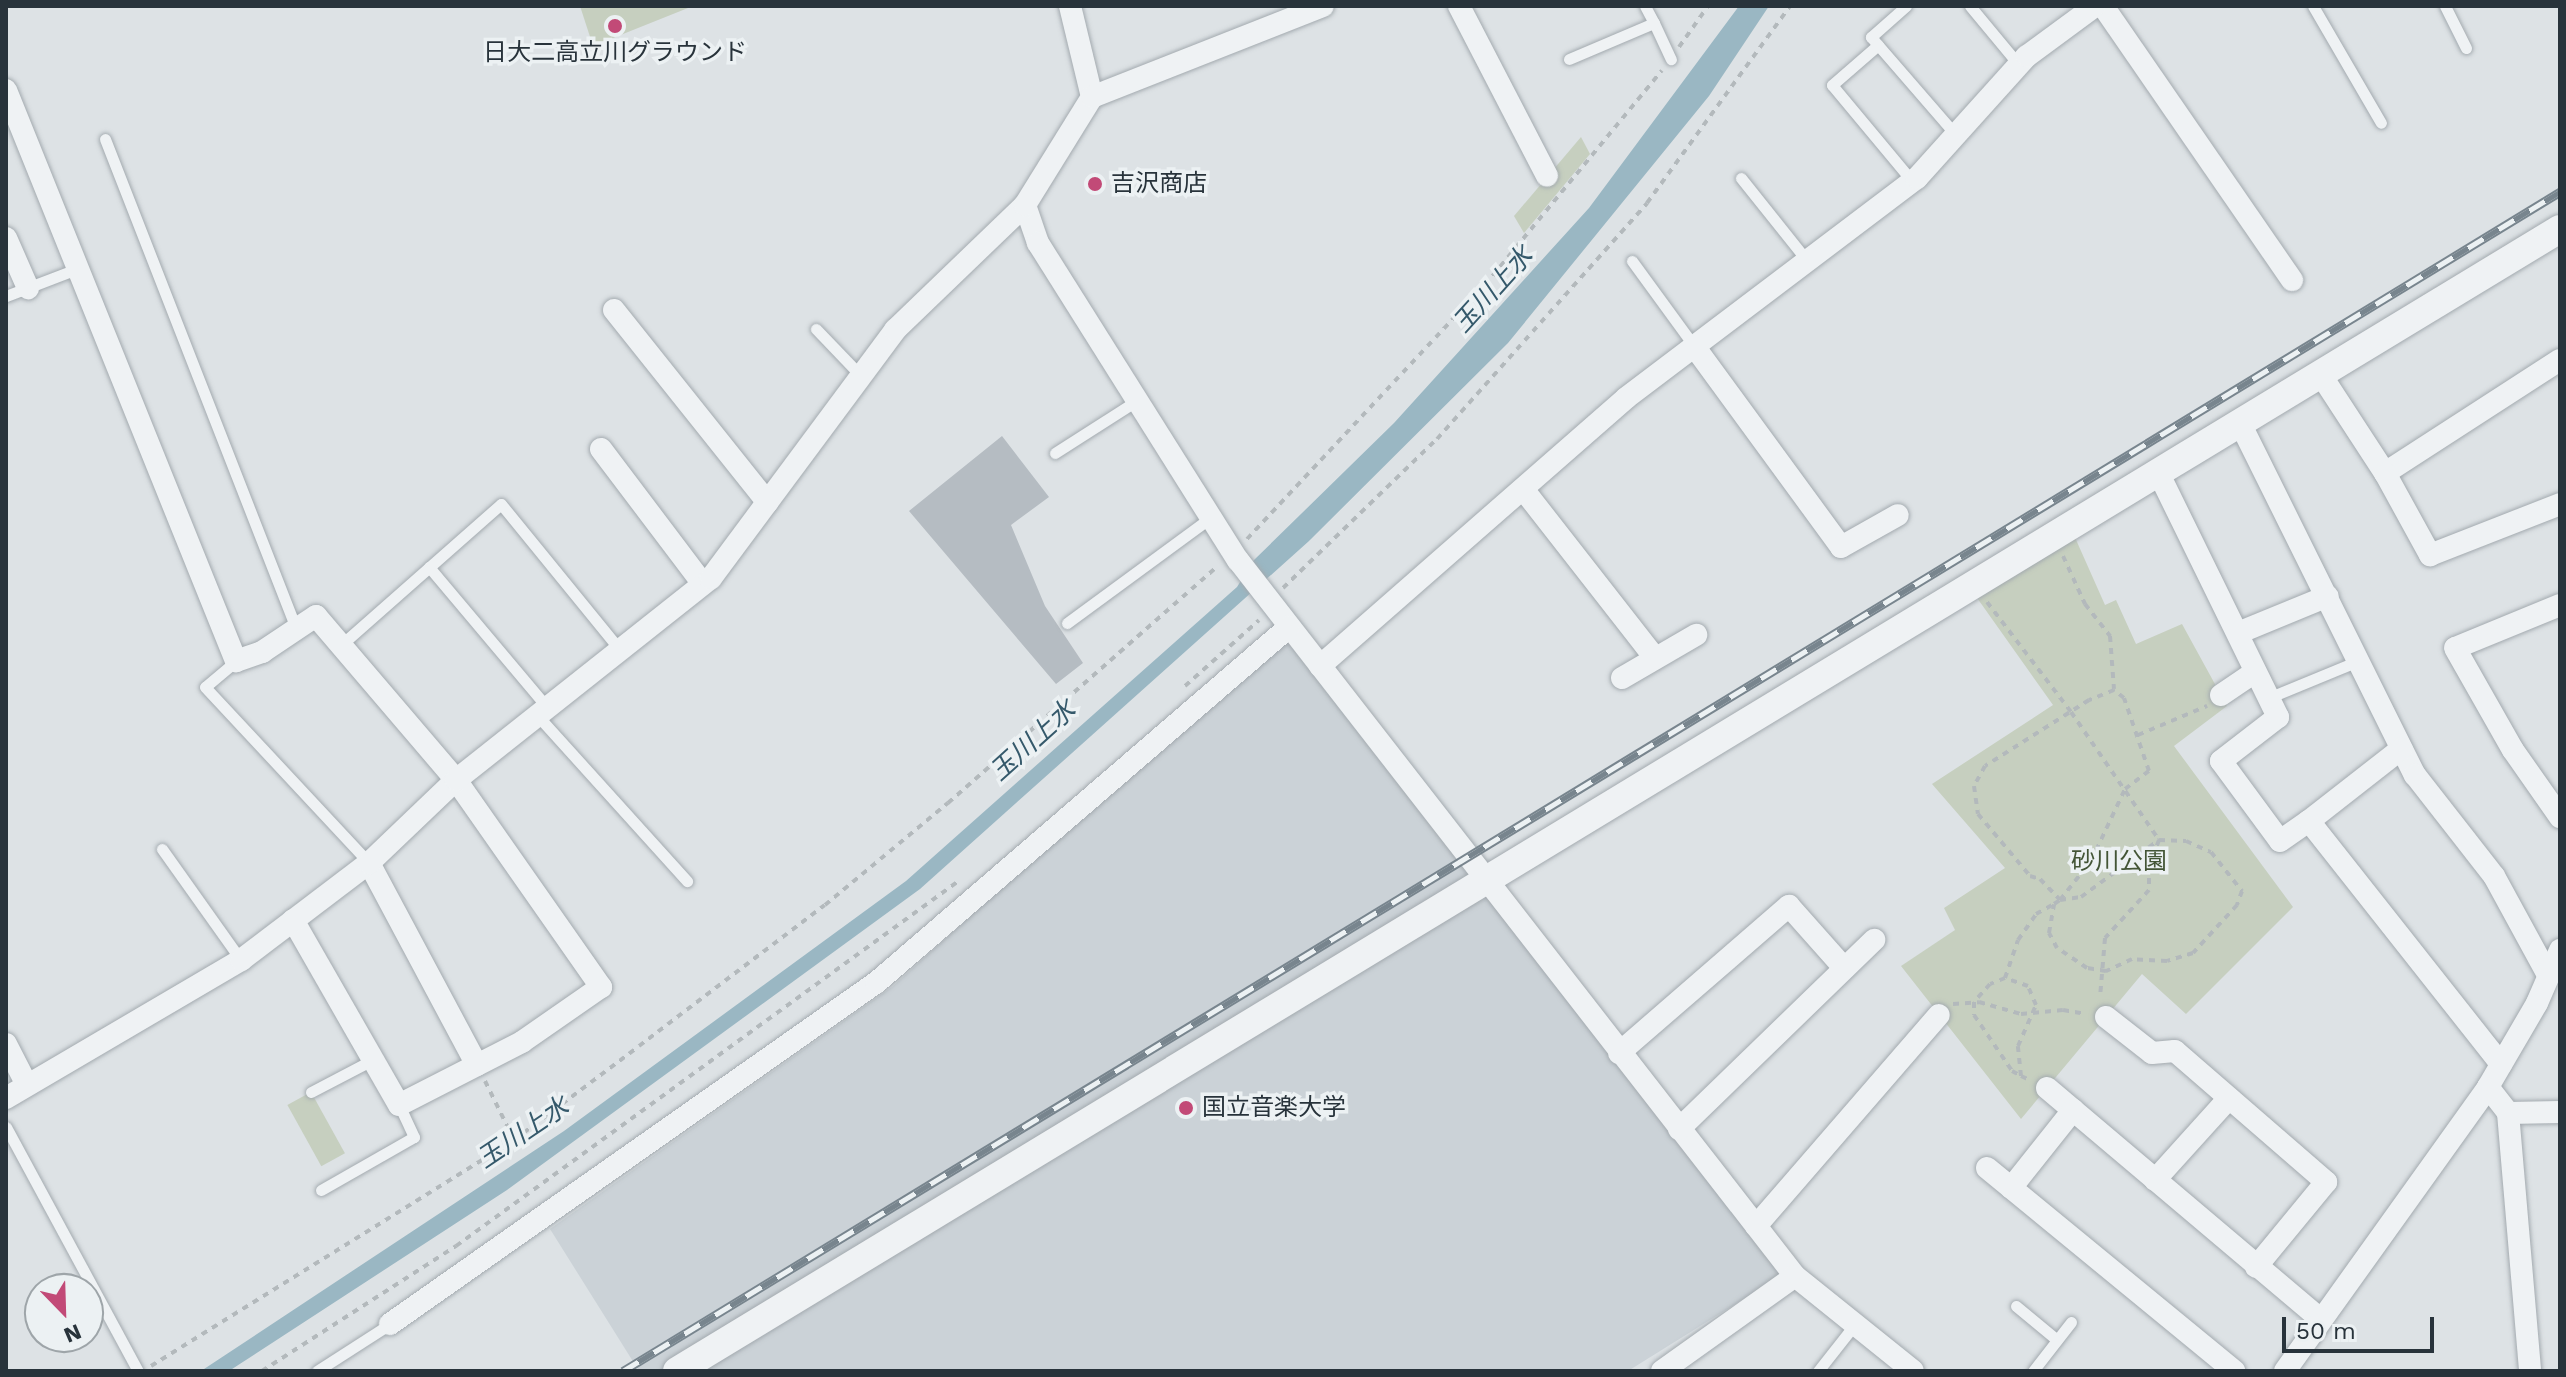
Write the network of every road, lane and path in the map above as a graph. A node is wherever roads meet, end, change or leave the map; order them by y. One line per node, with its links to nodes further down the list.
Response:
1 (1070, 6): 20 (street)
2 (1323, 6): 20 (street)
3 (1459, 6): 24 (street)
4 (1645, 6): 13 (lane)
5 (1708, 6): 17 (path)
6 (1790, 6): 58 (path)
7 (1906, 6): 14 (lane)
8 (1970, 6): 18 (lane)
9 (2095, 6): 18 (street)
10 (2103, 6): 33 (street)
11 (2313, 6): 21 (lane)
12 (2445, 6): 15 (lane)
13 (1654, 23): 16 (lane); 17 (lane)
14 (1878, 45): 22 (lane); 26 (lane)
15 (2466, 48)
16 (1569, 59)
17 (1671, 59): 54 (path)
18 (2019, 65): 22 (street)
19 (6, 90): 32 (street)
20 (1092, 97): 27 (street)
21 (2381, 123)
22 (1956, 135): 26 (street)
23 (105, 139): 63 (lane)
24 (1547, 176)
25 (1741, 178): 31 (lane)
26 (1912, 181): 31 (street)
27 (1025, 205): 41 (street); 42 (street)
28 (2560, 229): 40 (street)
29 (6, 238): 34 (street)
30 (1632, 261): 38 (lane)
31 (1809, 262): 38 (street)
32 (79, 268): 34 (lane); 70 (street)
33 (2292, 280)
34 (28, 288): 35 (lane)
35 (6, 296)
36 (614, 310): 49 (street)
37 (816, 329): 41 (lane)
38 (1694, 346): 48 (street); 51 (street)
39 (2560, 360): 47 (street)
40 (2321, 375): 43 (street); 47 (street)
41 (861, 376): 49 (street)
42 (1138, 400): 45 (lane); 52 (street)
43 (2240, 423): 46 (street); 59 (street)
44 (601, 449): 56 (street)
45 (1055, 453)
46 (2158, 472): 53 (street); 64 (street)
47 (2385, 473): 50 (street)
48 (1523, 489): 68 (street); 71 (street)
49 (767, 502): 56 (street)
50 (2560, 504)
51 (1898, 515)
52 (1210, 518): 54 (street); 61 (lane)
53 (2051, 537): 57 (street); 75 (path)
54 (1235, 556): 58 (street); 126 (path)
55 (429, 567): 66 (lane); 67 (lane); 78 (lane)
56 (703, 584): 67 (street)
57 (1974, 585): 79 (path); 90 (street)
58 (1267, 596): 62 (street); 74 (path)
59 (2328, 596): 64 (street); 69 (street)
60 (2560, 605): 84 (street)
61 (1067, 623)
62 (1289, 627): 71 (street); 137 (street)
63 (297, 631): 66 (street); 70 (street)
64 (2238, 633): 72 (street)
65 (1696, 635): 68 (street)
66 (341, 645): 82 (street)
67 (620, 650): 78 (street)
68 (1655, 658): 73 (street)
69 (2360, 660): 77 (lane); 81 (street)
70 (236, 661): 88 (lane)
71 (1320, 666): 90 (street)
72 (2255, 672): 76 (street); 77 (street)
73 (1622, 678)
74 (1181, 690)
75 (2114, 690): 79 (path); 80 (path)
76 (2221, 695): 80 (path)
77 (2268, 698): 85 (street)
78 (542, 711): 82 (street); 91 (lane)
79 (2071, 712): 83 (path); 92 (path)
80 (2137, 736): 83 (path)
81 (2401, 749): 85 (street); 100 (street)
82 (456, 780): 88 (street); 112 (street)
83 (2125, 789): 86 (path); 92 (path)
84 (2560, 817)
85 (2309, 821): 111 (street)
86 (2159, 840): 92 (path); 99 (path); 99 (path)
87 (162, 849): 97 (lane)
88 (369, 863): 94 (street); 112 (street)
89 (964, 877): 142 (path)
90 (1486, 880): 109 (street); 144 (street)
91 (687, 881)
92 (2060, 900): 93 (path)
93 (2054, 904): 99 (path); 101 (path)
94 (293, 920): 97 (street); 110 (street)
95 (1874, 940): 98 (street)
96 (2560, 950): 100 (street)
97 (241, 960): 114 (street)
98 (1844, 968): 109 (street); 125 (street)
99 (2099, 971): 107 (path)
100 (2548, 975): 103 (street)
101 (2005, 978): 102 (path); 105 (path)
102 (1974, 1002): 105 (path); 106 (path); 113 (path)
103 (2537, 1003): 104 (street); 111 (street)
104 (2560, 1003)
105 (2035, 1014): 107 (path); 113 (path)
106 (1939, 1015): 131 (street)
107 (2106, 1017): 119 (street)
108 (6, 1044): 114 (street)
109 (1619, 1053): 125 (street)
110 (374, 1059): 117 (lane); 120 (street)
111 (2501, 1064): 115 (street)
112 (477, 1065): 120 (street); 126 (path)
113 (2021, 1076): 116 (path)
114 (27, 1085): 118 (street)
115 (2488, 1087): 123 (street); 135 (street)
116 (2047, 1088): 121 (street)
117 (311, 1092)
118 (6, 1098)
119 (2229, 1098): 128 (street); 132 (street)
120 (399, 1105): 130 (lane)
121 (2073, 1110): 128 (street); 129 (street)
122 (2560, 1112): 123 (street)
123 (2508, 1113): 151 (street)
124 (6, 1127): 140 (lane)
125 (1679, 1129): 131 (street)
126 (514, 1140): 141 (path)
127 (1987, 1168): 129 (street)
128 (2155, 1180): 132 (street)
129 (2011, 1188): 149 (street)
130 (321, 1190)
131 (1756, 1226): 133 (street)
132 (2256, 1267): 135 (street)
133 (1795, 1276): 138 (street); 145 (street)
134 (2016, 1306): 139 (lane)
135 (2320, 1319): 150 (street)
136 (2071, 1322): 139 (lane)
137 (390, 1324): 143 (lane)
138 (1855, 1324): 146 (lane); 147 (street)
139 (2057, 1340): 148 (lane)
140 (138, 1371)
141 (144, 1371)
142 (262, 1371)
143 (317, 1371)
144 (677, 1371)
145 (1662, 1371)
146 (1818, 1371)
147 (1913, 1371)
148 (2033, 1371)
149 (2234, 1371)
150 (2285, 1371)
151 (2530, 1371)

